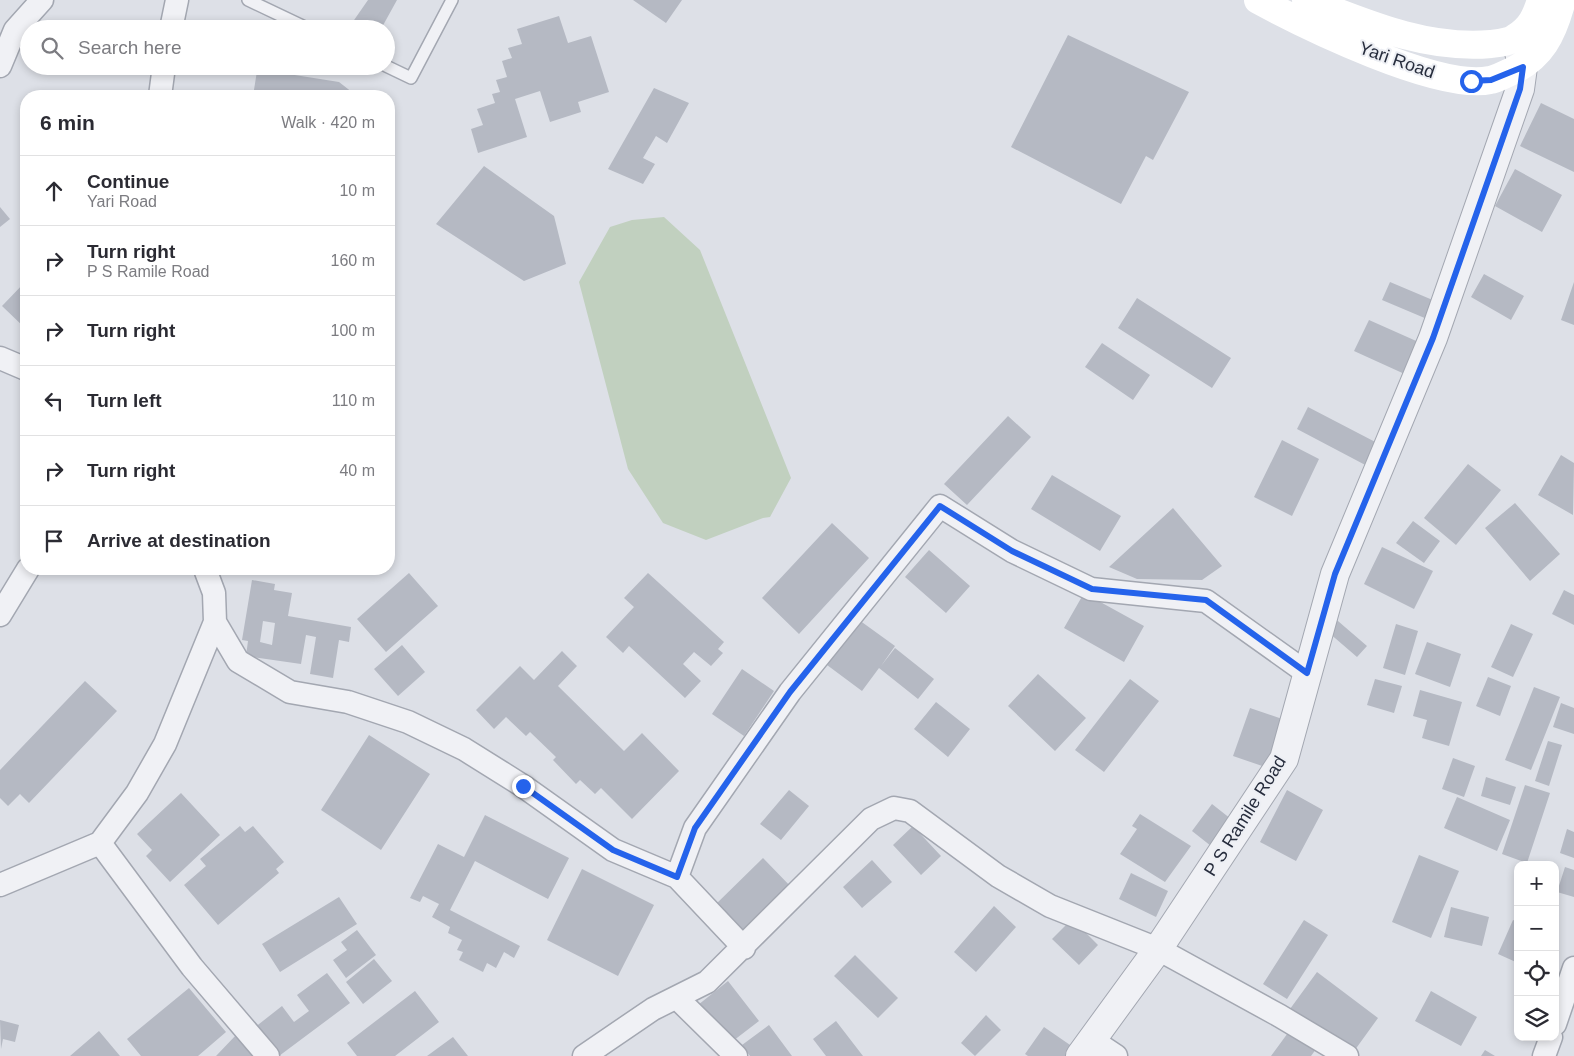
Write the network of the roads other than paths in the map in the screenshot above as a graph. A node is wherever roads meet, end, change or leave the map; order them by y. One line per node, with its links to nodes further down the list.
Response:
1 (42, 0): 9 (street)
2 (177, 0): 10 (street)
3 (248, 0): 11 (lane)
4 (452, 0): 16 (lane)
5 (1258, 0): 15 (main road, Yari Road)
6 (1306, 0): 13 (main road)
7 (1541, 0): 13 (main road)
8 (1562, 0): 15 (main road, Yari Road)
9 (24, 20)
10 (173, 20)
11 (289, 20)
12 (20, 24): 14 (street)
13 (1515, 39): 15 (street, P S Ramile Road)
14 (0, 66)
15 (1523, 67): 25 (street, P S Ramile Road)
16 (395, 70)
17 (163, 75): 18 (street)
18 (161, 90)
19 (0, 358): 20 (street)
20 (20, 366)
21 (24, 575): 23 (street)
22 (207, 575): 24 (street)
23 (0, 615)
24 (214, 622): 26 (street); 27 (street)
25 (1307, 673): 27 (street); 30 (street, P S Ramile Road)
26 (100, 843): 28 (street); 36 (street)
27 (677, 877): 29 (street)
28 (0, 885)
29 (744, 948): 30 (street); 32 (street)
30 (1158, 949): 35 (street, P S Ramile Road); 40 (street)
31 (1574, 968): 33 (street)
32 (677, 998): 37 (street); 38 (street)
33 (1559, 1012)
34 (1550, 1041): 41 (street)
35 (1086, 1048): 39 (street)
36 (268, 1056)
37 (584, 1056)
38 (736, 1056)
39 (1116, 1056)
40 (1347, 1056)
41 (1544, 1056)

